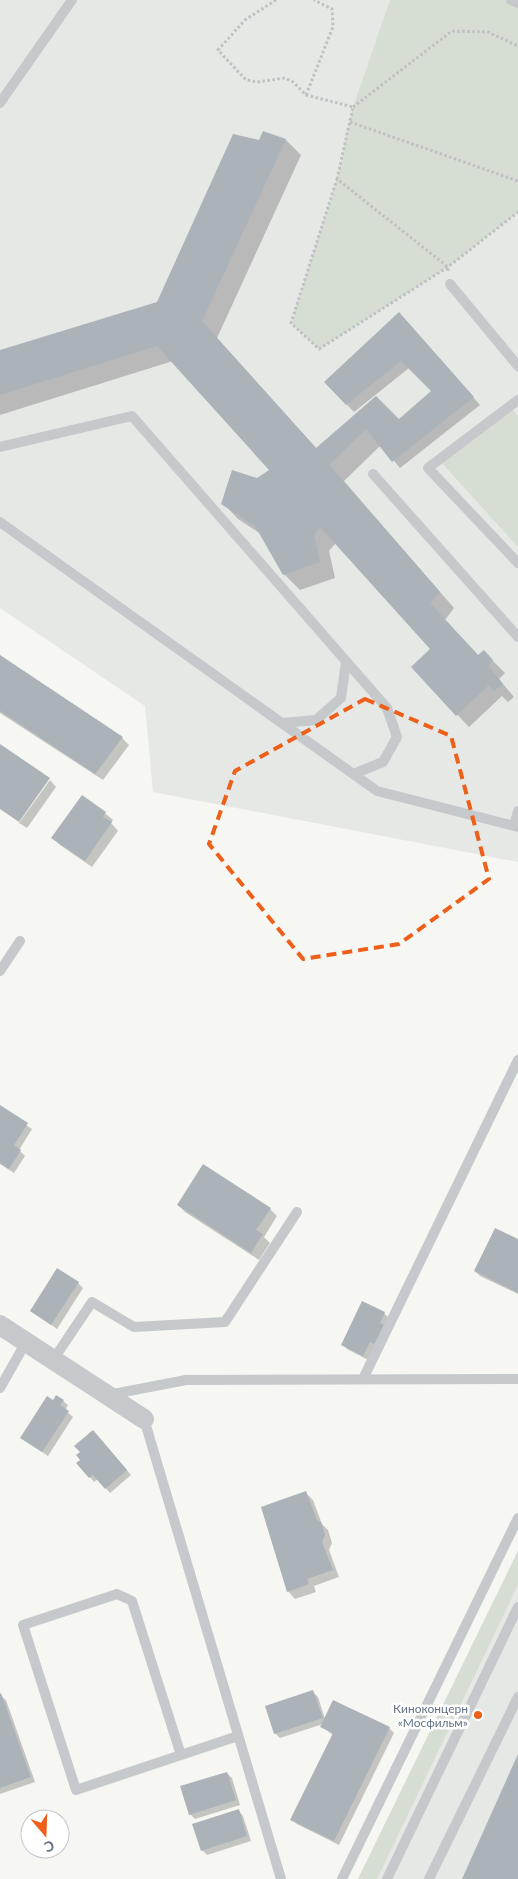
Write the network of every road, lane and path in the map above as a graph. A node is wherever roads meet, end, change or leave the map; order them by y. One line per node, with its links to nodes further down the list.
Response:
1 (72, 0): 8 (lane)
2 (276, 0): 7 (path)
3 (314, 0): 7 (path)
4 (511, 0): 5 (lane)
5 (518, 3)
6 (518, 46): 9 (path)
7 (306, 95): 9 (path)
8 (0, 103)
9 (353, 108): 10 (path)
10 (350, 122): 11 (path); 12 (path)
11 (337, 179): 14 (path); 14 (path)
12 (518, 181)
13 (518, 212): 14 (path)
14 (448, 267)
15 (450, 284): 16 (lane)
16 (518, 366)
17 (518, 400): 21 (lane)
18 (0, 448): 23 (lane)
19 (374, 474): 22 (lane)
20 (0, 522): 24 (lane)
21 (518, 563)
22 (518, 637)
23 (346, 662): 24 (lane); 25 (lane)
24 (282, 723): 25 (lane)
25 (353, 774): 27 (lane)
26 (518, 811): 27 (lane)
27 (516, 826)
28 (20, 941): 29 (lane)
29 (0, 971)
30 (518, 1060): 35 (lane)
31 (297, 1212): 34 (lane)
32 (0, 1325): 33 (street)
33 (26, 1342): 34 (street); 37 (lane)
34 (54, 1360): 38 (street)
35 (363, 1379): 36 (lane); 38 (lane)
36 (518, 1379)
37 (0, 1388)
38 (107, 1395): 39 (street)
39 (144, 1419): 43 (lane)
40 (518, 1518): 46 (lane)
41 (518, 1607): 47 (lane)
42 (518, 1697): 48 (lane)
43 (238, 1736): 44 (lane); 45 (lane)
44 (181, 1755): 44 (lane)
45 (281, 1879)
46 (342, 1879)
47 (387, 1879)
48 (429, 1879)

